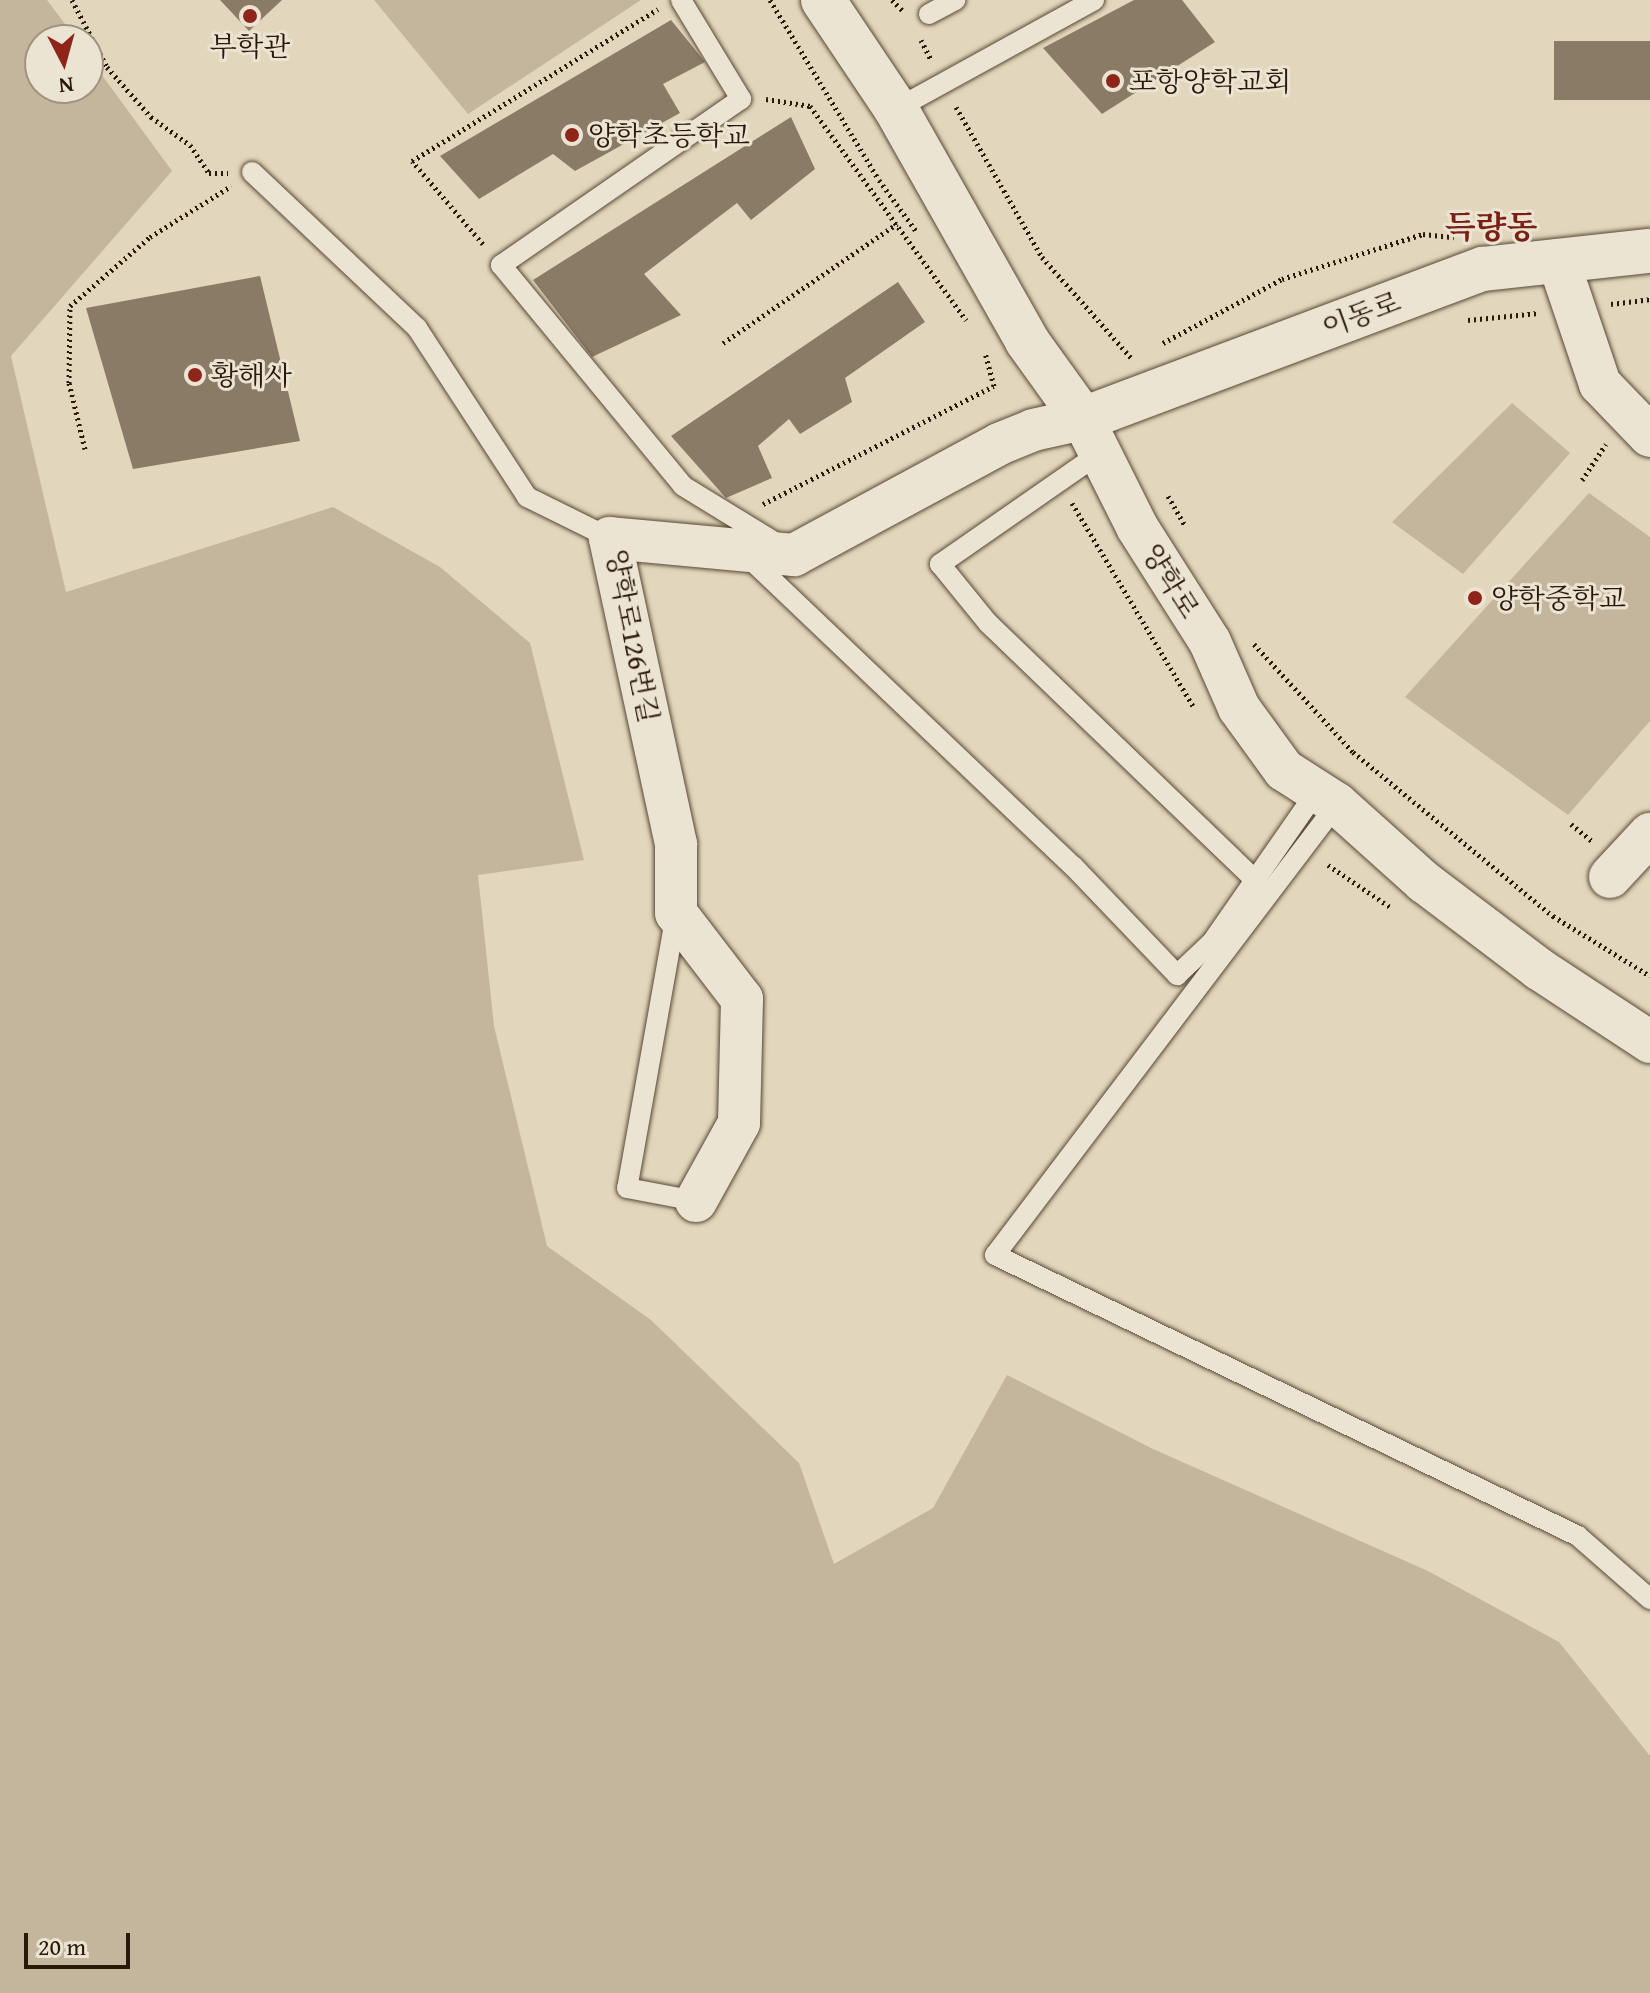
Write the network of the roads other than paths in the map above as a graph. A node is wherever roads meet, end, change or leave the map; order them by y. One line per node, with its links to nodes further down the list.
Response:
1 (681, 0): 12 (lane)
2 (823, 0): 6 (street, 양학로)
3 (955, 0): 5 (lane)
4 (1094, 0): 6 (lane)
5 (919, 16)
6 (896, 109): 10 (street, 양학로)
7 (252, 172): 13 (lane)
8 (1650, 251): 9 (street, 이동로)
9 (1558, 260): 10 (street, 이동로); 11 (street)
10 (1092, 436): 12 (street, 양학로126번길); 14 (street, 양학로); 17 (lane)
11 (1650, 436)
12 (740, 535): 13 (street, 양학로126번길); 17 (lane)
13 (610, 538): 18 (street, 양학로126번길)
14 (1327, 798): 17 (lane); 19 (street, 양학로); 21 (lane)
15 (1650, 834): 16 (street)
16 (1610, 877)
17 (1255, 880)
18 (676, 913): 20 (street); 20 (lane)
19 (1650, 1042)
20 (696, 1201)
21 (1650, 1599)

